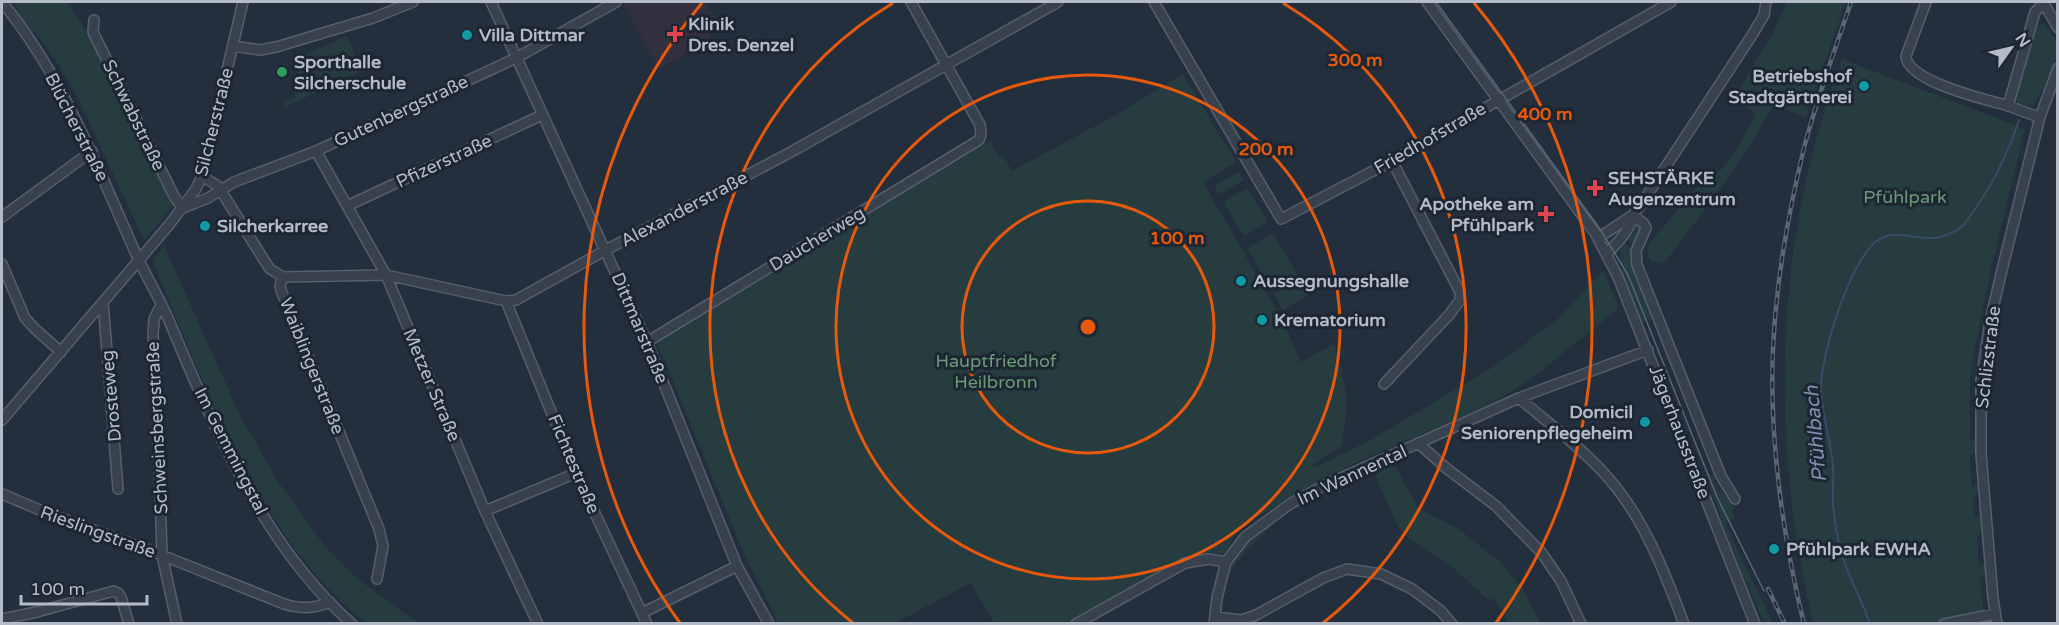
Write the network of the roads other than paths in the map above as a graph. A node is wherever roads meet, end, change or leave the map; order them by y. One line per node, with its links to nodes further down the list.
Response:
1 (2, 2): 28 (street, Blücherstraße)
2 (243, 2): 16 (street, Silcherstraße)
3 (413, 2): 16 (street)
4 (491, 2): 17 (street, Dittmarstraße)
5 (616, 2): 17 (street, Gutenbergstraße)
6 (911, 2): 18 (street)
7 (1058, 2): 18 (street, Alexanderstraße)
8 (1154, 2): 29 (street, Friedhofstraße)
9 (1427, 2): 22 (street, Jägerhausstraße)
10 (1671, 2): 22 (street, Friedhofstraße)
11 (1766, 2): 34 (street)
12 (1926, 2): 24 (street)
13 (2044, 2): 15 (street); 24 (street)
14 (94, 20): 33 (street, Schwabstraße)
15 (2058, 28)
16 (233, 46): 30 (street, Silcherstraße)
17 (516, 58): 25 (street, Dittmarstraße); 27 (street, Gutenbergstraße)
18 (947, 64): 37 (street, Alexanderstraße); 46 (street, Daucherweg)
19 (2058, 68): 21 (street, Schlizstraße)
20 (2058, 86): 21 (street, Schlizstraße)
21 (2048, 97): 23 (street); 26 (street, Schlizstraße)
22 (1498, 99): 29 (street, Friedhofstraße); 36 (street, Jägerhausstraße)
23 (2058, 103)
24 (2008, 106): 26 (street)
25 (542, 116): 32 (street, Pfizerstraße); 37 (street, Dittmarstraße)
26 (2040, 117): 65 (street, Schlizstraße)
27 (316, 151): 31 (street, Gutenbergstraße); 32 (street, Metzer Straße)
28 (92, 152): 35 (street); 39 (street, Blücherstraße)
29 (1392, 161): 49 (street)
30 (202, 176): 31 (street, Waiblingerstraße); 33 (street, Silcherstraße)
31 (220, 191): 33 (street, Gutenbergstraße); 42 (street, Waiblingerstraße)
32 (347, 206): 41 (street, Metzer Straße)
33 (183, 207): 39 (street, Silcherstraße)
34 (1633, 214): 36 (street); 38 (street); 56 (street, Jägerhausstraße)
35 (2, 217)
36 (1600, 241): 38 (street, Jägerhausstraße)
37 (606, 250): 43 (street, Alexanderstraße); 46 (street, Dittmarstraße)
38 (1607, 253): 47 (street, Jägerhausstraße)
39 (139, 260): 44 (street, Silcherstraße); 45 (street, Im Gemmingstal)
40 (2, 264): 48 (street)
41 (386, 275): 42 (street); 43 (street); 57 (street, Metzer Straße)
42 (283, 277): 61 (street, Waiblingerstraße)
43 (506, 301): 53 (street, Fichtestraße)
44 (103, 303): 48 (street, Silcherstraße); 54 (street, Drosteweg)
45 (161, 304): 58 (street, Schweinsbergstraße); 62 (street, Im Gemmingstal)
46 (647, 342): 60 (street, Dittmarstraße)
47 (1648, 350): 50 (street, Im Wannental); 77 (street, Jägerhausstraße)
48 (61, 352): 51 (street, Silcherstraße)
49 (1384, 384)
50 (1519, 398): 52 (street, Im Wannental); 76 (street)
51 (2, 420)
52 (1418, 443): 59 (street, Im Wannental); 75 (street)
53 (576, 473): 57 (street); 63 (street, Fichtestraße)
54 (118, 489)
55 (2, 494): 58 (street, Rieslingstraße)
56 (1735, 499)
57 (485, 511): 70 (street, Metzer Straße)
58 (162, 555): 62 (street, Rieslingstraße); 68 (street, Schweinsbergstraße)
59 (1226, 562): 66 (street); 73 (street)
60 (737, 566): 63 (street); 72 (street, Dittmarstraße)
61 (377, 579)
62 (330, 602): 69 (street, Im Gemmingstal)
63 (642, 613): 71 (street, Fichtestraße)
64 (2, 619): 67 (street)
65 (1996, 619): 78 (street)
66 (1214, 620): 74 (street)
67 (129, 624)
68 (177, 624)
69 (352, 624)
70 (538, 624)
71 (647, 624)
72 (769, 624)
73 (1076, 624)
74 (1452, 624)
75 (1581, 624)
76 (1684, 624)
77 (1755, 624)
78 (1944, 624)

